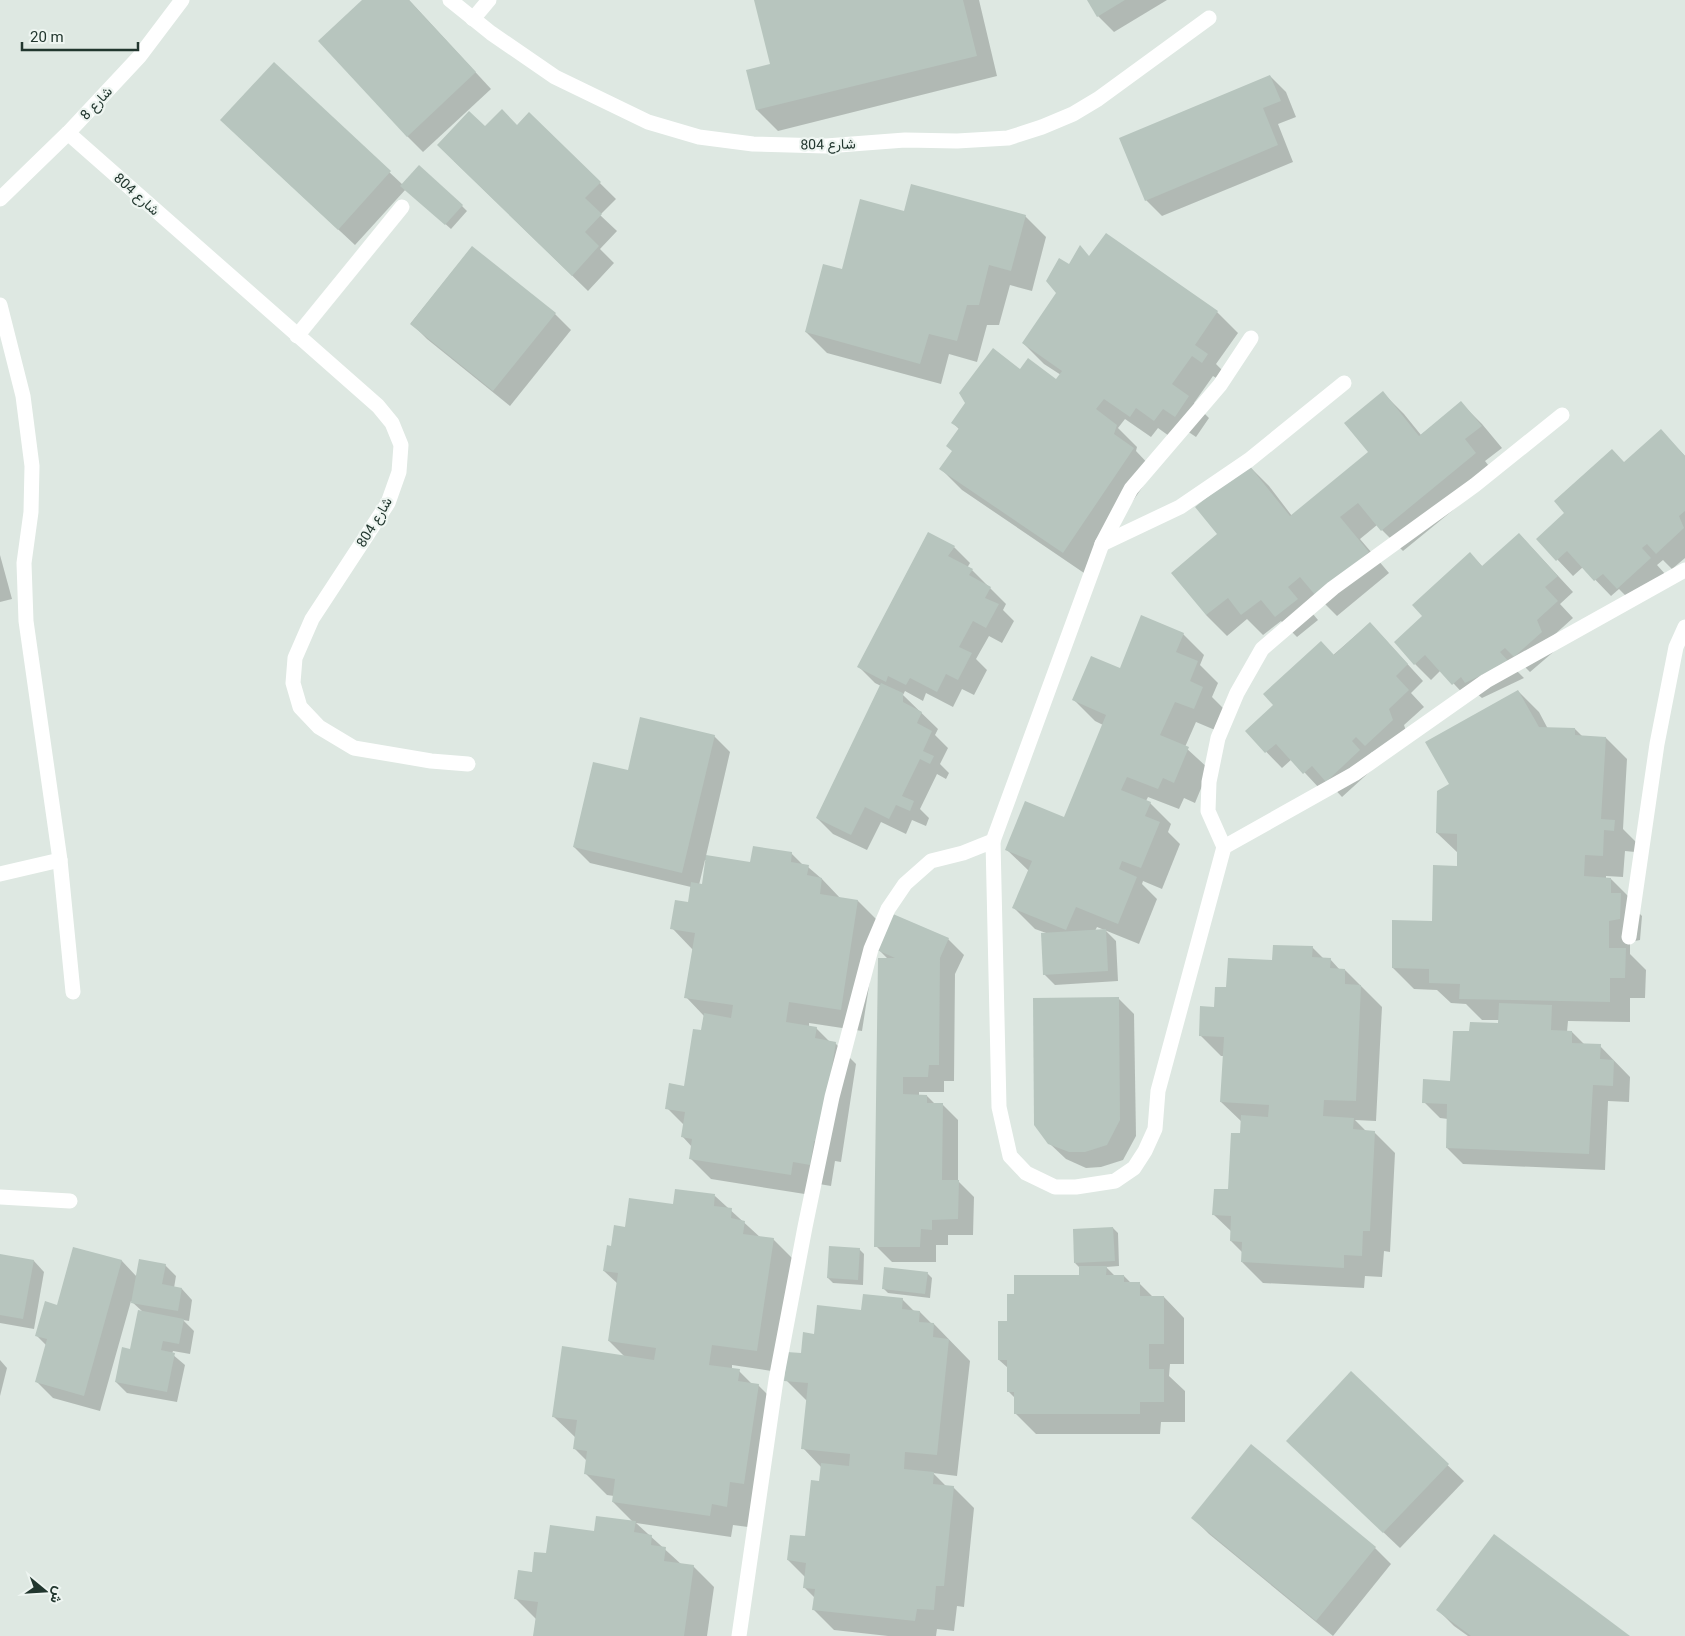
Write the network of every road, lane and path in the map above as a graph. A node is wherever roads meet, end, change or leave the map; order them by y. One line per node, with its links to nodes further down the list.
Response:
1 (182, 0): 6 (street, شارع 8)
2 (450, 0): 5 (street, شارع 804)
3 (489, 0): 5 (street)
4 (1209, 18): 5 (street, شارع 804)
5 (474, 19)
6 (68, 133): 7 (street, شارع 8); 10 (street, شارع 804)
7 (0, 198)
8 (402, 206): 10 (street)
9 (0, 305): 20 (street)
10 (297, 336): 17 (street, شارع 804)
11 (1251, 338): 14 (street)
12 (1344, 383): 14 (street)
13 (1562, 416): 19 (street)
14 (1102, 544): 18 (street)
15 (1685, 570): 19 (street)
16 (1685, 627): 22 (street)
17 (468, 764)
18 (993, 841): 19 (street); 26 (street)
19 (1224, 848)
20 (60, 860): 21 (street); 23 (street)
21 (0, 874)
22 (1629, 936)
23 (72, 992)
24 (0, 1196): 25 (street)
25 (70, 1201)
26 (739, 1636)

